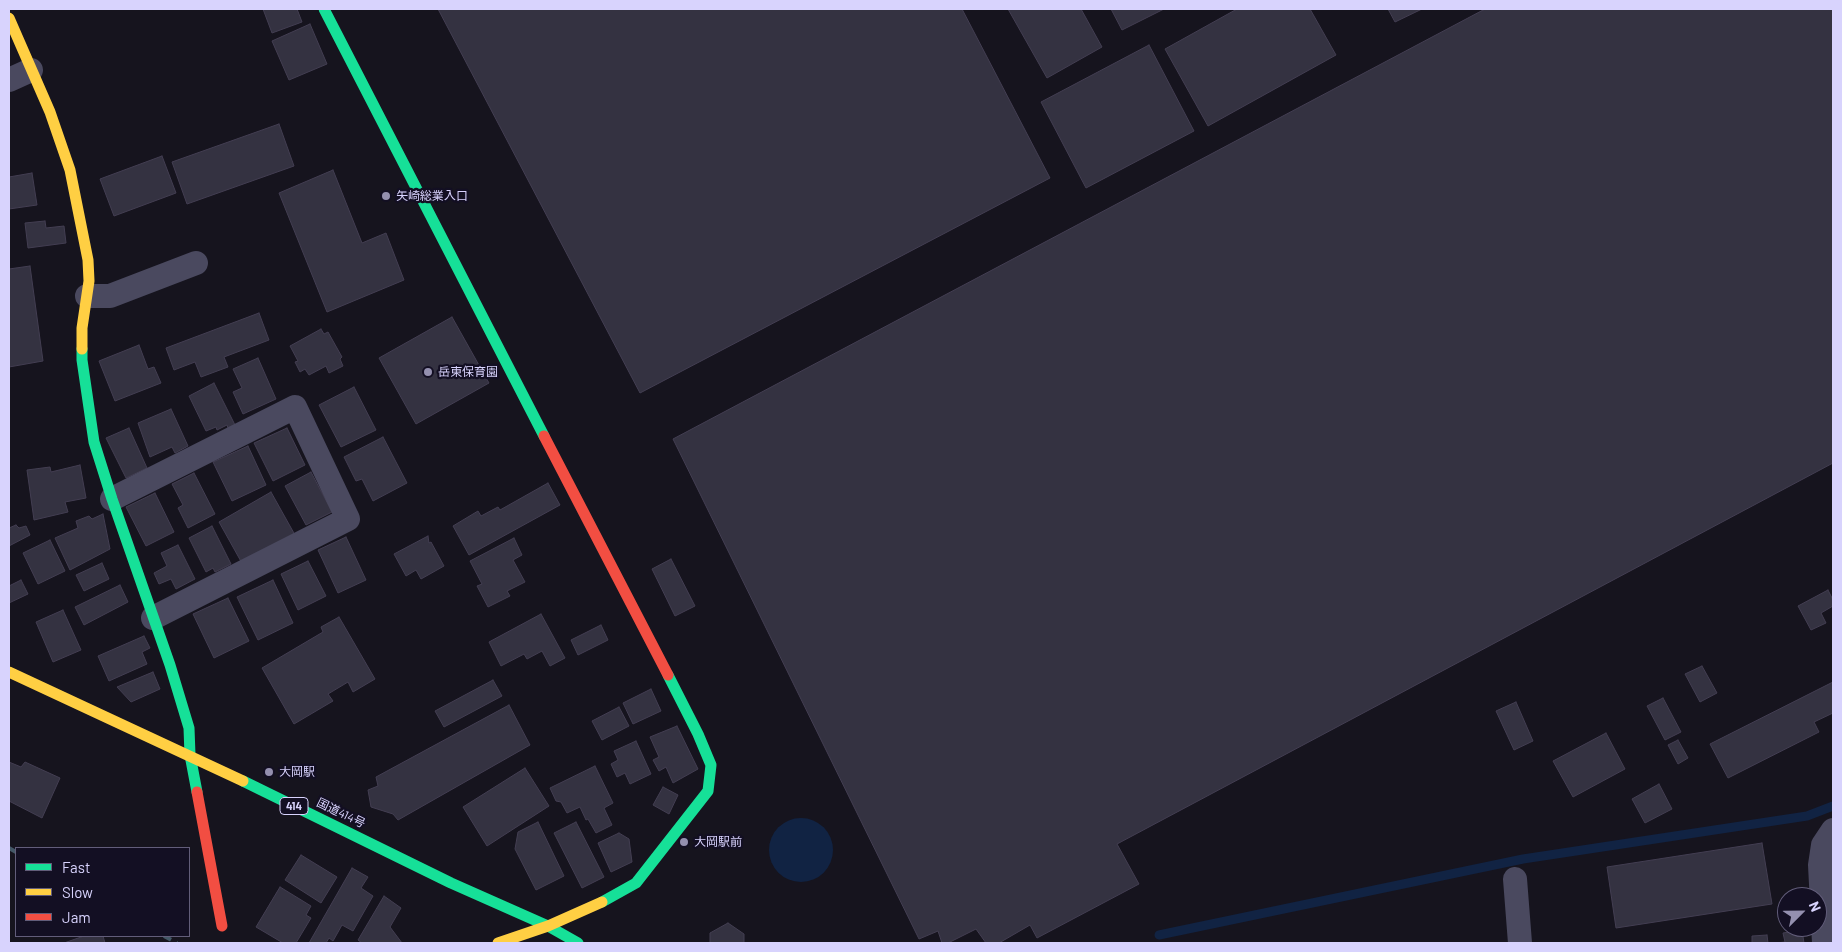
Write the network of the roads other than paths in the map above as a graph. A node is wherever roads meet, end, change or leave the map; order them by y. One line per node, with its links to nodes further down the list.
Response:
1 (324, 9): 13 (main road)
2 (9, 18): 3 (main road)
3 (16, 74): 5 (main road)
4 (196, 263): 5 (street)
5 (87, 296): 6 (main road)
6 (112, 498): 7 (main road); 7 (street)
7 (153, 618): 9 (main road)
8 (9, 672): 9 (main road, 国道414号 / 414)
9 (190, 755): 12 (main road); 13 (main road, 国道414号 / 414)
10 (1833, 830): 17 (street)
11 (1515, 879): 16 (street)
12 (222, 926)
13 (548, 926): 14 (main road); 15 (main road, 国道414号 / 414)
14 (498, 943)
15 (578, 943)
16 (1520, 943)
17 (1824, 943)

